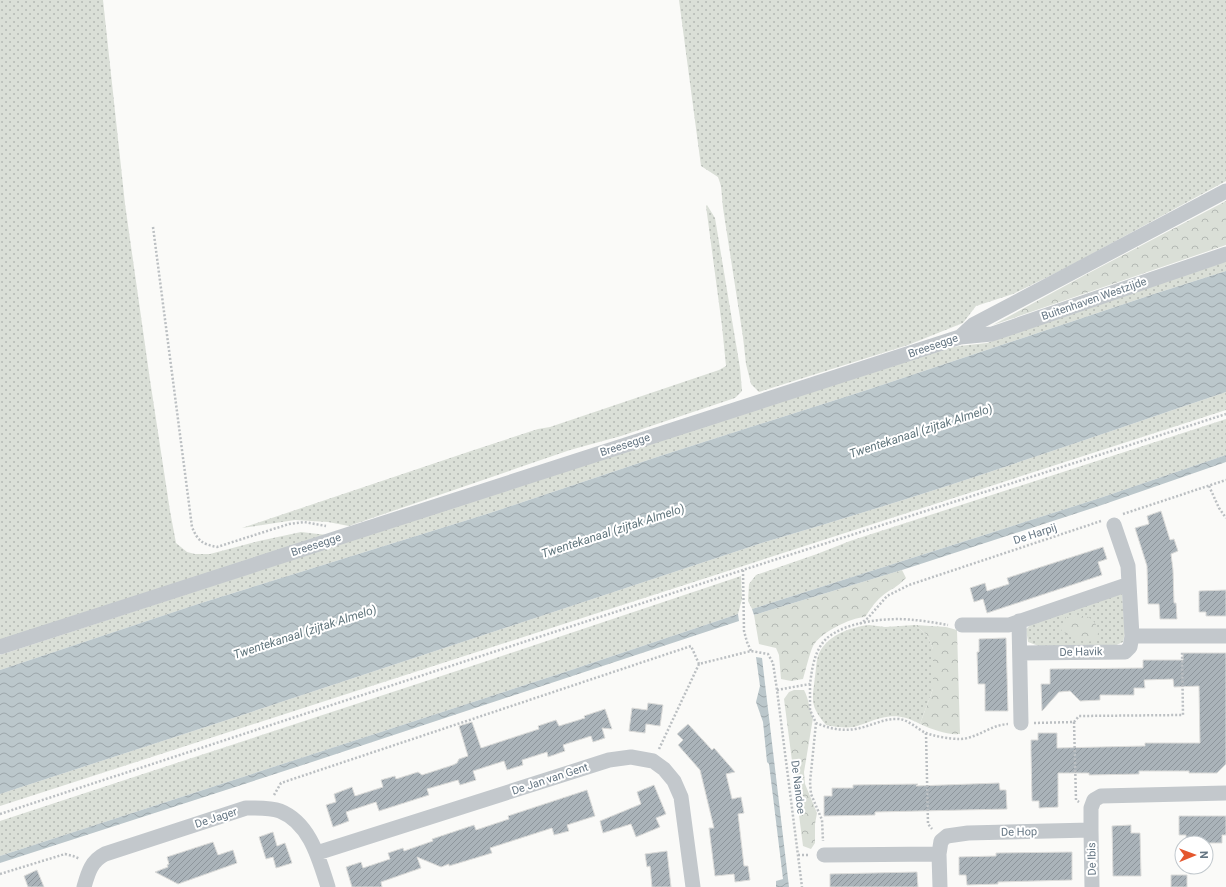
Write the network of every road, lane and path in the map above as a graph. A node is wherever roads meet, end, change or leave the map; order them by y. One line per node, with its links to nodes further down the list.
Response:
1 (1226, 191): 4 (street, Breesegge)
2 (153, 227): 10 (path)
3 (1226, 254): 4 (street, Buitenhaven Westzijde)
4 (960, 337): 19 (street, Breesegge)
5 (1226, 414): 11 (path)
6 (1226, 480): 7 (path, De Harpij)
7 (1209, 486): 8 (path); 9 (path, De Harpij)
8 (1226, 518)
9 (1112, 520): 12 (street); 14 (path, De Harpij)
10 (327, 526)
11 (743, 570): 20 (path); 33 (path)
12 (1129, 584): 13 (street); 16 (street)
13 (1019, 621): 15 (street); 21 (street)
14 (860, 624): 15 (path); 23 (path)
15 (962, 625)
16 (1132, 636): 17 (street); 21 (street, De Havik)
17 (1182, 636): 18 (street); 25 (path)
18 (1226, 636)
19 (0, 647)
20 (752, 651): 22 (path); 24 (path, De Nandoe)
21 (1020, 653): 27 (street)
22 (699, 664): 29 (path); 32 (path)
23 (810, 684): 24 (path); 26 (path)
24 (778, 690): 43 (path, De Nandoe)
25 (1074, 722): 27 (path); 31 (path)
26 (816, 723): 28 (path); 37 (path)
27 (1021, 723): 28 (path)
28 (926, 733): 35 (path)
29 (653, 761): 36 (street, De Jan van Gent); 42 (street, De Jan van Gent)
30 (1226, 793): 31 (street)
31 (1091, 808): 34 (street)
32 (267, 809): 36 (street, De Jager); 38 (street, De Jager)
33 (0, 814)
34 (1091, 830): 35 (street, De Hop); 45 (street, De Ibis)
35 (940, 847): 37 (street, De Hop); 44 (street)
36 (317, 853): 41 (street, De Jager)
37 (824, 855)
38 (91, 866): 39 (path); 40 (street)
39 (0, 874)
40 (84, 887)
41 (328, 887)
42 (693, 887)
43 (802, 887)
44 (940, 887)
45 (1092, 887)

